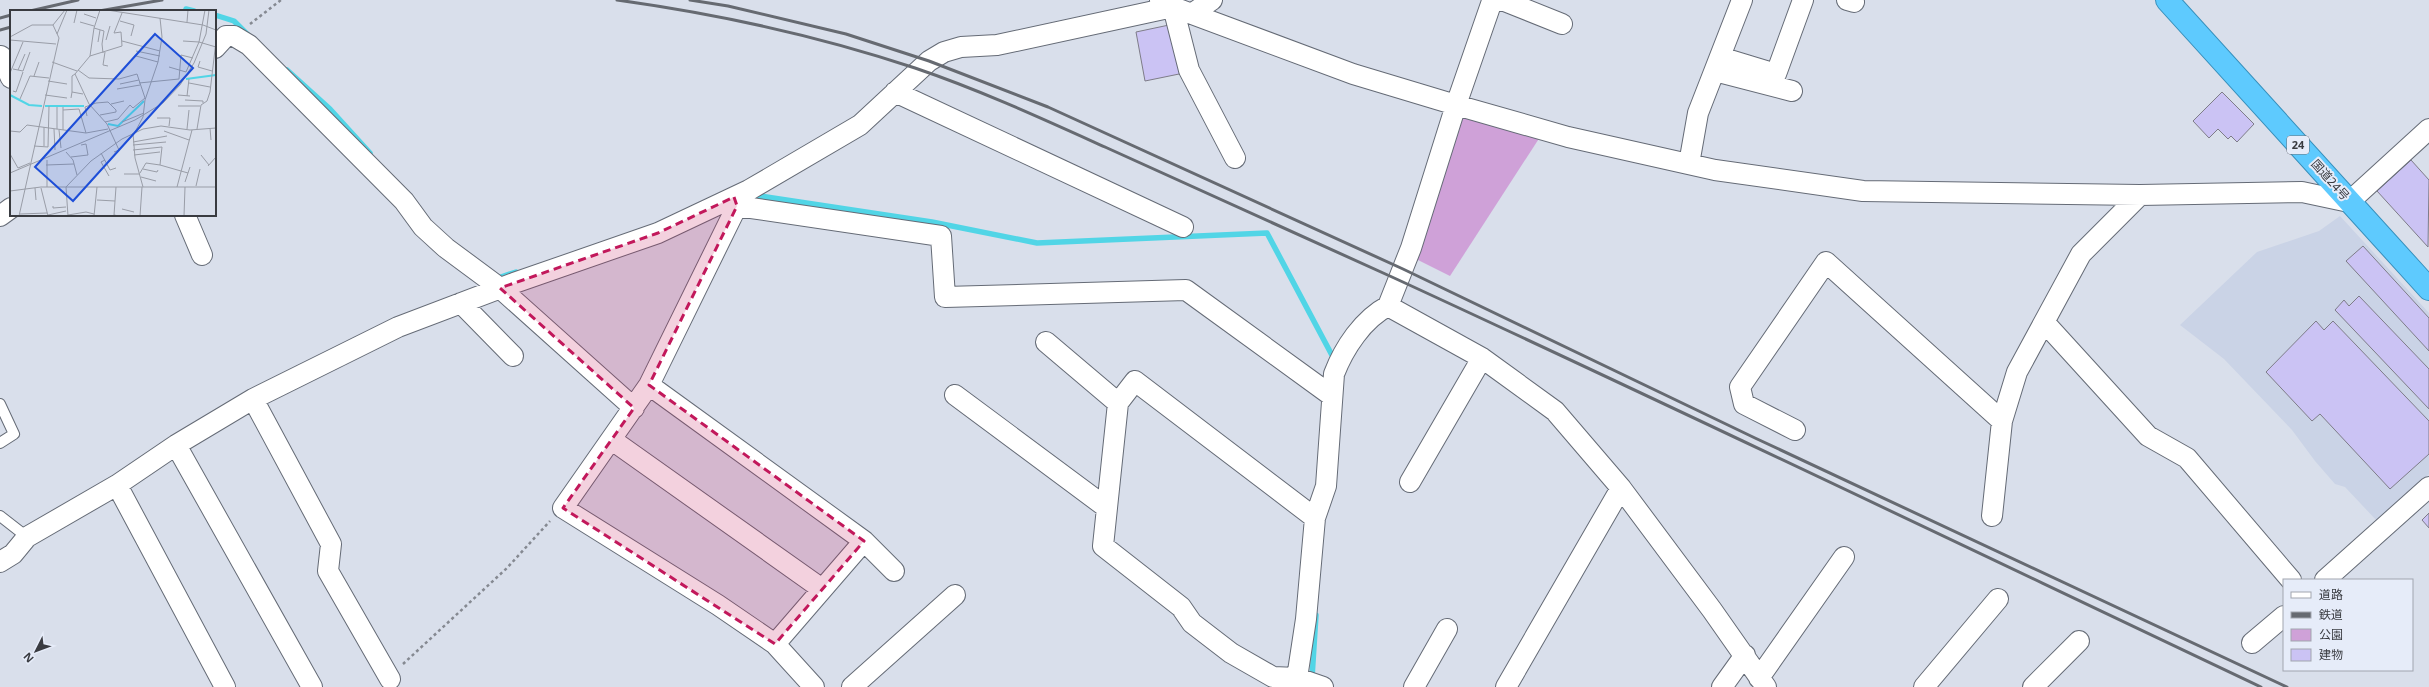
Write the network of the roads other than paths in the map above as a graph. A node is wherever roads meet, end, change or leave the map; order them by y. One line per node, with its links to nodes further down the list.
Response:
1 (1212, 0): 9 (street)
2 (1498, 0): 17 (street)
3 (1502, 0): 8 (street)
4 (1742, 0): 13 (street)
5 (1803, 0): 13 (street)
6 (2167, 0): 23 (highway, 国道24号 / 24)
7 (1167, 3): 9 (street); 16 (street); 19 (street)
8 (1537, 6): 10 (street)
9 (1193, 13): 17 (street)
10 (1562, 24)
11 (216, 47): 29 (street)
12 (4, 55): 14 (street)
13 (1717, 64): 15 (street); 20 (street)
14 (10, 75)
15 (1792, 91)
16 (895, 92): 22 (street); 27 (street)
17 (1456, 105): 20 (street); 32 (street)
18 (2429, 129): 23 (street)
19 (1235, 158)
20 (1689, 164): 21 (street)
21 (2140, 195): 23 (street); 33 (street)
22 (740, 198): 29 (street); 37 (street); 39 (street)
23 (2349, 202): 30 (highway, 国道24号 / 24)
24 (10, 209): 25 (street)
25 (0, 216)
26 (185, 216): 28 (street)
27 (1183, 228)
28 (202, 255)
29 (500, 288): 31 (street); 43 (street)
30 (2429, 289)
31 (461, 303): 35 (street); 40 (street)
32 (1388, 306): 36 (street); 39 (street)
33 (2045, 323): 44 (street); 62 (street)
34 (1046, 342): 41 (street)
35 (513, 356)
36 (1482, 358): 49 (street); 52 (street)
37 (650, 385): 43 (street); 58 (street)
38 (955, 395): 53 (street)
39 (1332, 396): 56 (street)
40 (253, 399): 48 (street); 73 (street)
41 (1118, 403): 53 (street); 56 (street)
42 (0, 404): 47 (lane)
43 (634, 408): 46 (street)
44 (2002, 421): 45 (street); 55 (street)
45 (1795, 430)
46 (612, 440): 64 (street); 71 (street)
47 (0, 443)
48 (176, 445): 50 (street); 77 (street)
49 (1410, 482)
50 (117, 485): 57 (street); 76 (street)
51 (2429, 487): 63 (street)
52 (1621, 488): 72 (street); 81 (street)
53 (1107, 508): 75 (street)
54 (0, 516): 57 (lane)
55 (1992, 516)
56 (1315, 518): 75 (street)
57 (27, 537): 60 (street)
58 (864, 541): 61 (street); 64 (street)
59 (1844, 557): 74 (street)
60 (0, 562)
61 (894, 571)
62 (2290, 579)
63 (2327, 579)
64 (822, 589): 71 (street)
65 (955, 595): 79 (street)
66 (1998, 599): 83 (street)
67 (2283, 617): 70 (street)
68 (1447, 629): 80 (street)
69 (2079, 641): 84 (street)
70 (2252, 643)
71 (775, 644): 78 (street)
72 (1745, 655): 74 (street); 82 (street)
73 (390, 680)
74 (1762, 682)
75 (1308, 683)
76 (225, 687)
77 (312, 687)
78 (814, 687)
79 (852, 687)
80 (1414, 687)
81 (1506, 687)
82 (1722, 687)
83 (1924, 687)
84 (2033, 687)

